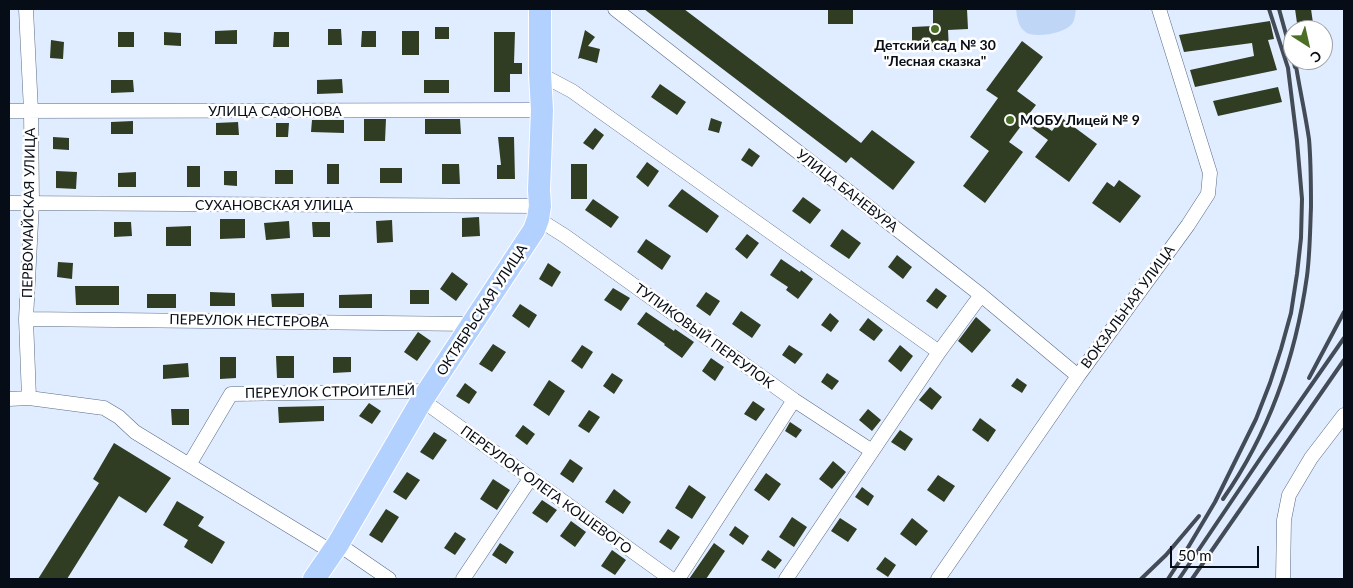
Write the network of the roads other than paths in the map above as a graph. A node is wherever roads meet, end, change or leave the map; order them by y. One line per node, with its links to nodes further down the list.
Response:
1 (26, 9): 8 (street, ПЕРВОМАЙСКАЯ УЛИЦА)
2 (540, 9): 5 (main road, ОКТЯБРЬСКАЯ УЛИЦА)
3 (615, 9): 12 (street, УЛИЦА БАНЕВУРА)
4 (1159, 9): 16 (street, ВОКЗАЛЬНАЯ УЛИЦА)
5 (540, 74): 6 (main road, ОКТЯБРЬСКАЯ УЛИЦА); 15 (street)
6 (542, 110): 8 (street, УЛИЦА САФОНОВА); 11 (main road, ОКТЯБРЬСКАЯ УЛИЦА)
7 (9, 111): 8 (street, УЛИЦА САФОНОВА)
8 (31, 111): 10 (street, ПЕРВОМАЙСКАЯ УЛИЦА)
9 (9, 203): 10 (street, СУХАНОВСКАЯ УЛИЦА)
10 (32, 203): 11 (street, СУХАНОВСКАЯ УЛИЦА); 13 (street, ПЕРВОМАЙСКАЯ УЛИЦА)
11 (539, 213): 14 (main road, ОКТЯБРЬСКАЯ УЛИЦА); 20 (street, ТУПИКОВЫЙ ПЕРЕУЛОК)
12 (981, 295): 15 (street); 16 (street, УЛИЦА БАНЕВУРА)
13 (26, 319): 14 (street, ПЕРЕУЛОК НЕСТЕРОВА); 18 (street, ПЕРВОМАЙСКАЯ УЛИЦА)
14 (472, 324): 17 (main road, ОКТЯБРЬСКАЯ УЛИЦА)
15 (939, 352): 22 (street)
16 (1078, 376): 32 (street, ВОКЗАЛЬНАЯ УЛИЦА)
17 (425, 395): 23 (street, ПЕРЕУЛОК СТРОИТЕЛЕЙ); 24 (street, ПЕРЕУЛОК ОЛЕГА КОШЕВОГО); 25 (main road, ОКТЯБРЬСКАЯ УЛИЦА)
18 (29, 398): 19 (street); 23 (street)
19 (9, 399)
20 (794, 400): 22 (street, ТУПИКОВЫЙ ПЕРЕУЛОК); 30 (street)
21 (1344, 415): 33 (street)
22 (872, 451): 31 (street)
23 (189, 465): 25 (street)
24 (530, 479): 28 (street); 29 (street, ПЕРЕУЛОК ОЛЕГА КОШЕВОГО)
25 (335, 548): 26 (main road, ОКТЯБРЬСКАЯ УЛИЦА); 27 (street)
26 (314, 579)
27 (389, 579)
28 (463, 579)
29 (670, 579)
30 (678, 579)
31 (786, 579)
32 (938, 579)
33 (1283, 579)

